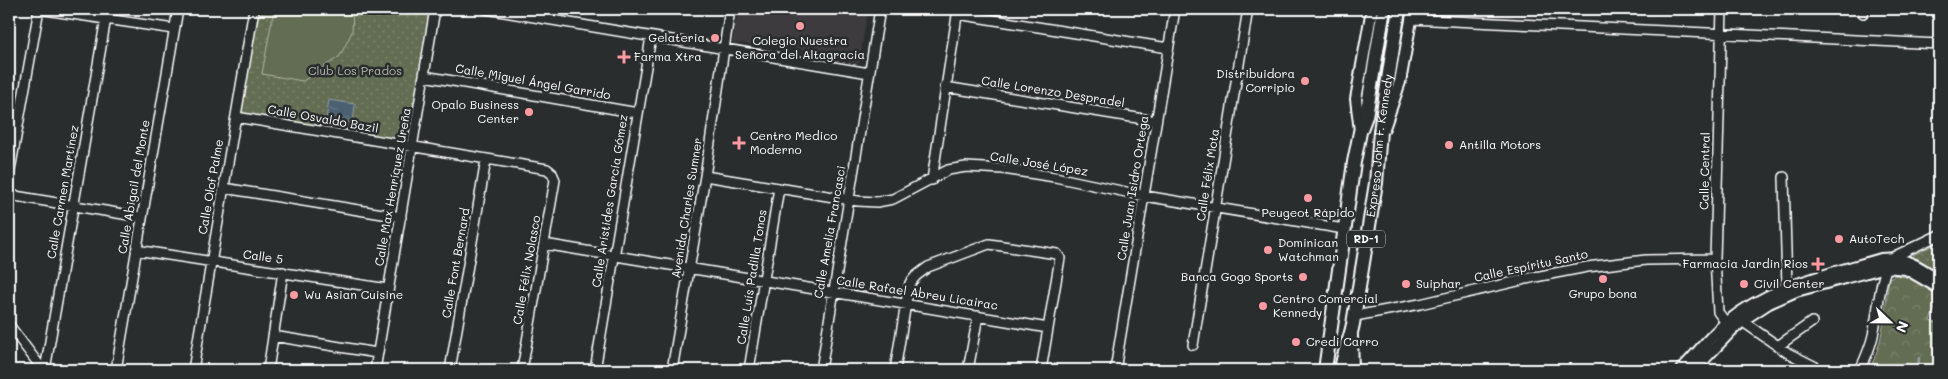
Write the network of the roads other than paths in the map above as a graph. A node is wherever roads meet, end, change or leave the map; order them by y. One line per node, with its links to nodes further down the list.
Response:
1 (39, 9): 17 (street); 35 (street)
2 (178, 9): 18 (street, Calle Abigail del Monte)
3 (254, 9): 28 (street, Calle Olof Palme)
4 (435, 9): 25 (street, Calle Max Henríquez Ureña)
5 (486, 9): 14 (street)
6 (730, 9): 23 (street, Avenida Charles Sumner)
7 (880, 9): 24 (street, Calle Amelia Francasci)
8 (1175, 9): 22 (street, Calle Juan Isidro Ortega)
9 (1248, 9): 45 (street, Calle Félix Mota)
10 (1372, 9): 30 (main road, RD-1)
11 (1384, 9): 30 (highway, Expreso John F. Kennedy / RD-1)
12 (1399, 9): 31 (highway, Expreso John F. Kennedy / RD-1)
13 (1722, 9): 19 (street, Calle Central)
14 (508, 11): 20 (street)
15 (957, 11): 22 (street); 26 (street)
16 (1412, 14): 19 (street); 31 (main road)
17 (106, 18): 18 (street); 44 (street, Calle Carmen Martínez)
18 (174, 29): 46 (street, Calle Abigail del Monte)
19 (1721, 34): 21 (street); 53 (street, Calle Central)
20 (651, 37): 23 (street); 27 (street, Calle Arístides García Gómez)
21 (1939, 44)
22 (1168, 48): 29 (street, Calle Juan Isidro Ortega)
23 (724, 49): 24 (street); 36 (street, Avenida Charles Sumner)
24 (869, 73): 43 (street, Calle Amelia Francasci)
25 (424, 76): 27 (street, Calle Miguel Ángel Garrido); 32 (street, Calle Max Henríquez Ureña)
26 (945, 87): 29 (street, Calle Lorenzo Despradel); 38 (street)
27 (638, 113): 52 (street, Calle Arístides García Gómez)
28 (236, 117): 32 (street, Calle Osvaldo Bazil); 39 (street, Calle Olof Palme)
29 (1156, 121): 42 (street, Calle Juan Isidro Ortega)
30 (1360, 132): 48 (highway, Expreso John F. Kennedy / RD-1)
31 (1378, 143): 66 (highway, Expreso John F. Kennedy / RD-1)
32 (413, 147): 33 (street, Calle Osvaldo Bazil); 47 (street, Calle Max Henríquez Ureña)
33 (486, 160): 34 (street, Calle Osvaldo Bazil); 82 (street, Calle Font Bernard)
34 (552, 173): 50 (street, Calle Félix Nolasco)
35 (9, 176)
36 (705, 176): 40 (street, Calle José López); 56 (street, Avenida Charles Sumner)
37 (1784, 178): 60 (street)
38 (932, 180): 42 (street, Calle José López); 43 (street, Calle José López)
39 (224, 188): 47 (street); 54 (street, Calle Olof Palme)
40 (779, 188): 43 (street, Calle José López); 59 (street, Calle Luís Padilla Tonos)
41 (9, 195): 44 (street)
42 (1145, 196): 45 (street, Calle José López); 91 (street, Calle Juan Isidro Ortega)
43 (849, 199): 63 (street, Calle Amelia Francasci)
44 (73, 206): 46 (street); 77 (street, Calle Carmen Martínez)
45 (1215, 208): 48 (street, Calle José López); 74 (street, Calle Félix Mota)
46 (141, 217): 51 (street, Calle Abigail del Monte)
47 (401, 217): 62 (street, Calle Max Henríquez Ureña)
48 (1344, 229): 92 (highway, Expreso John F. Kennedy / RD-1)
49 (1939, 235): 55 (street)
50 (544, 244): 52 (street, Calle Rafael Abreu Licairac); 83 (street, Calle Félix Nolasco)
51 (136, 250): 54 (street, Calle 5); 78 (street, Calle Abigail del Monte)
52 (614, 256): 56 (street, Calle Rafael Abreu Licairac); 84 (street, Calle Arístides García Gómez)
53 (1715, 259): 66 (street, Calle Espíritu Santo); 70 (street, Calle Central)
54 (210, 262): 57 (street, Calle 5); 79 (street, Calle Olof Palme)
55 (1888, 262): 58 (main road); 60 (main road); 61 (main road); 67 (main road); 98 (street)
56 (690, 268): 59 (street, Calle Rafael Abreu Licairac); 85 (street, Avenida Charles Sumner)
57 (283, 272): 62 (street, Calle 5); 73 (street)
58 (1939, 280)
59 (765, 281): 63 (street, Calle Rafael Abreu Licairac); 86 (street, Calle Luís Padilla Tonos)
60 (1787, 286): 70 (main road)
61 (1939, 288)
62 (388, 290): 76 (street, Calle Max Henríquez Ureña)
63 (832, 292): 64 (street, Calle Rafael Abreu Licairac); 87 (street, Calle Amelia Francasci)
64 (906, 304): 65 (street, Calle Rafael Abreu Licairac); 71 (street); 88 (street)
65 (978, 316): 71 (street, Calle Rafael Abreu Licairac); 89 (street)
66 (1354, 316): 72 (highway, Expreso John F. Kennedy / RD-1)
67 (1742, 321): 70 (main road); 75 (street)
68 (1812, 322): 75 (street)
69 (9, 325): 77 (street)
70 (1728, 327): 95 (main road); 96 (main road)
71 (1048, 328): 90 (street)
72 (1351, 335): 93 (highway, Expreso John F. Kennedy / RD-1); 94 (main road, RD-1)
73 (273, 336): 76 (street); 80 (street)
74 (1193, 345)
75 (1778, 346): 97 (street)
76 (377, 353): 81 (street, Calle Max Henríquez Ureña)
77 (44, 370)
78 (116, 370)
79 (193, 370)
80 (268, 370)
81 (375, 370)
82 (450, 370)
83 (522, 370)
84 (595, 370)
85 (672, 370)
86 (749, 370)
87 (820, 370)
88 (895, 370)
89 (968, 370)
90 (1041, 370)
91 (1115, 370)
92 (1324, 370)
93 (1341, 370)
94 (1353, 370)
95 (1681, 370)
96 (1694, 370)
97 (1822, 370)
98 (1860, 370)

